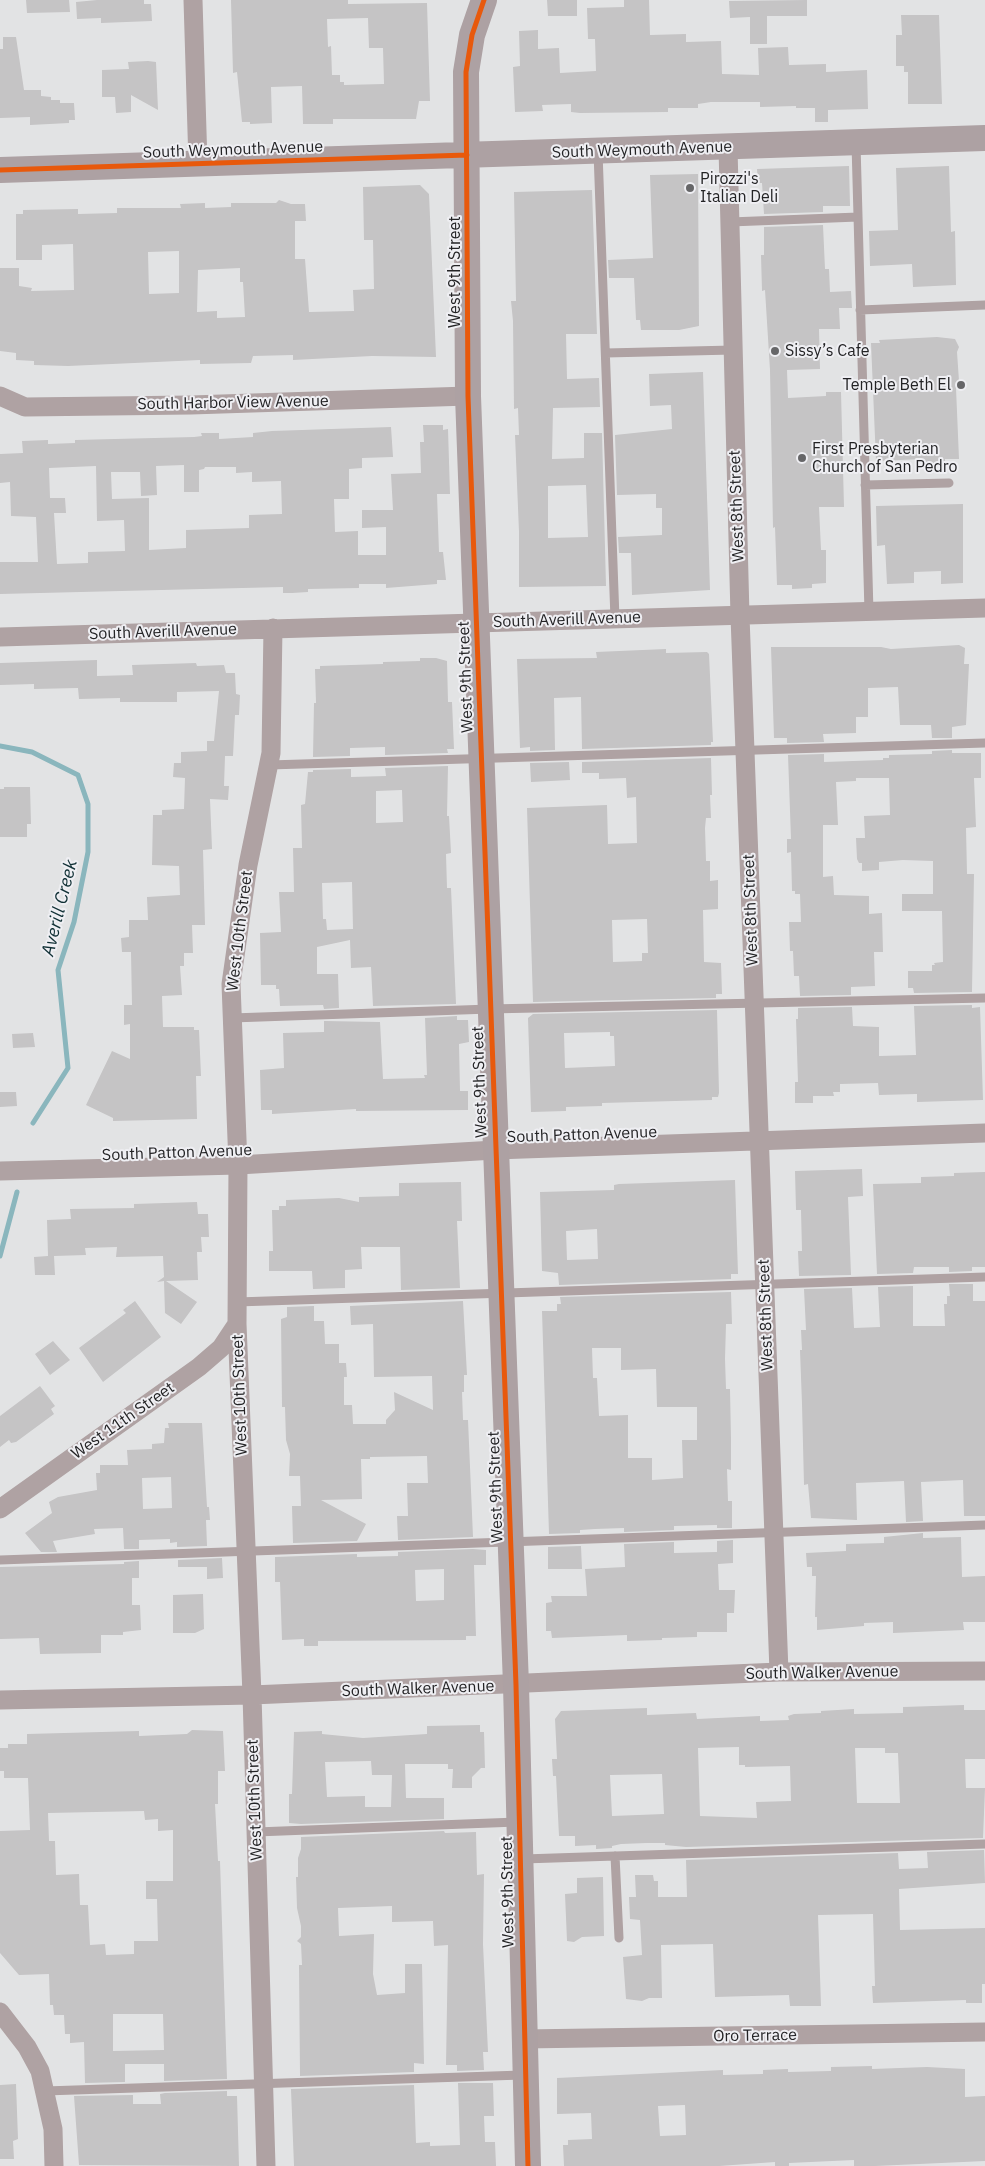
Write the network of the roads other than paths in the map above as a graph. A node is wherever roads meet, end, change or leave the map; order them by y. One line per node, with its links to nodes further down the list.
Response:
1 (193, 0): 8 (street)
2 (484, 0): 7 (main road, West 9th Street)
3 (985, 138): 4 (main road, South Weymouth Avenue)
4 (856, 143): 5 (main road, South Weymouth Avenue); 10 (lane)
5 (728, 148): 6 (main road, South Weymouth Avenue); 11 (street, West 8th Street)
6 (598, 152): 7 (main road, South Weymouth Avenue); 15 (lane)
7 (468, 155): 8 (main road, South Weymouth Avenue); 17 (main road, West 9th Street)
8 (198, 164): 9 (main road, South Weymouth Avenue)
9 (0, 170)
10 (858, 217): 11 (lane); 13 (lane)
11 (730, 222): 14 (street, West 8th Street)
12 (985, 305): 13 (lane)
13 (860, 310): 19 (lane)
14 (733, 350): 15 (lane); 22 (street, West 8th Street)
15 (606, 353): 23 (lane)
16 (0, 396): 17 (street, South Harbor View Avenue)
17 (468, 396): 24 (main road, West 9th Street)
18 (949, 483): 19 (lane)
19 (865, 485): 21 (lane)
20 (985, 608): 21 (street, South Averill Avenue)
21 (869, 612): 22 (street, South Averill Avenue)
22 (740, 616): 23 (street, South Averill Avenue); 28 (street, West 8th Street)
23 (615, 619): 24 (street, South Averill Avenue)
24 (477, 623): 25 (street, South Averill Avenue); 29 (main road, West 9th Street)
25 (273, 628): 26 (street, South Averill Avenue); 30 (street, West 10th Street)
26 (0, 637)
27 (985, 743): 28 (lane)
28 (745, 750): 29 (lane); 32 (street, West 8th Street)
29 (481, 758): 30 (lane); 33 (main road, West 9th Street)
30 (269, 765): 34 (street, West 10th Street)
31 (985, 998): 32 (lane)
32 (754, 1002): 33 (lane); 36 (street, West 8th Street)
33 (490, 1009): 34 (lane); 37 (main road, West 9th Street)
34 (232, 1018): 38 (street, West 10th Street)
35 (985, 1132): 36 (street, South Patton Avenue)
36 (759, 1142): 37 (street, South Patton Avenue); 41 (street, West 8th Street)
37 (495, 1150): 38 (street, South Patton Avenue); 42 (main road, West 9th Street)
38 (238, 1165): 39 (street, South Patton Avenue); 43 (street, West 10th Street)
39 (0, 1171)
40 (985, 1277): 41 (lane)
41 (765, 1283): 42 (lane); 47 (street, West 8th Street)
42 (500, 1291): 43 (lane); 48 (main road, West 9th Street)
43 (237, 1302): 44 (street, West 10th Street)
44 (237, 1324): 45 (street, West 11th Street); 49 (street, West 10th Street)
45 (0, 1509)
46 (985, 1525): 47 (lane)
47 (774, 1533): 48 (lane); 52 (street, West 8th Street)
48 (510, 1541): 49 (lane); 53 (main road, West 9th Street)
49 (246, 1550): 50 (lane); 54 (street, West 10th Street)
50 (0, 1560)
51 (985, 1671): 52 (street, South Walker Avenue)
52 (780, 1672): 53 (street, South Walker Avenue)
53 (516, 1685): 54 (street, South Walker Avenue); 56 (main road, West 9th Street)
54 (252, 1695): 55 (street, South Walker Avenue); 57 (street, West 10th Street)
55 (0, 1700)
56 (519, 1822): 57 (lane); 60 (main road, West 9th Street)
57 (256, 1832): 66 (street, West 10th Street)
58 (985, 1844): 59 (lane)
59 (615, 1856): 60 (lane); 61 (lane)
60 (520, 1859): 64 (main road, West 9th Street)
61 (619, 1938)
62 (0, 2012): 67 (street)
63 (985, 2032): 64 (street, Oro Terrace)
64 (524, 2039): 65 (main road, West 9th Street)
65 (526, 2075): 66 (lane); 70 (main road, West 9th Street)
66 (264, 2083): 67 (lane); 69 (street, West 10th Street)
67 (46, 2091): 68 (street)
68 (54, 2166)
69 (266, 2166)
70 (528, 2166)

